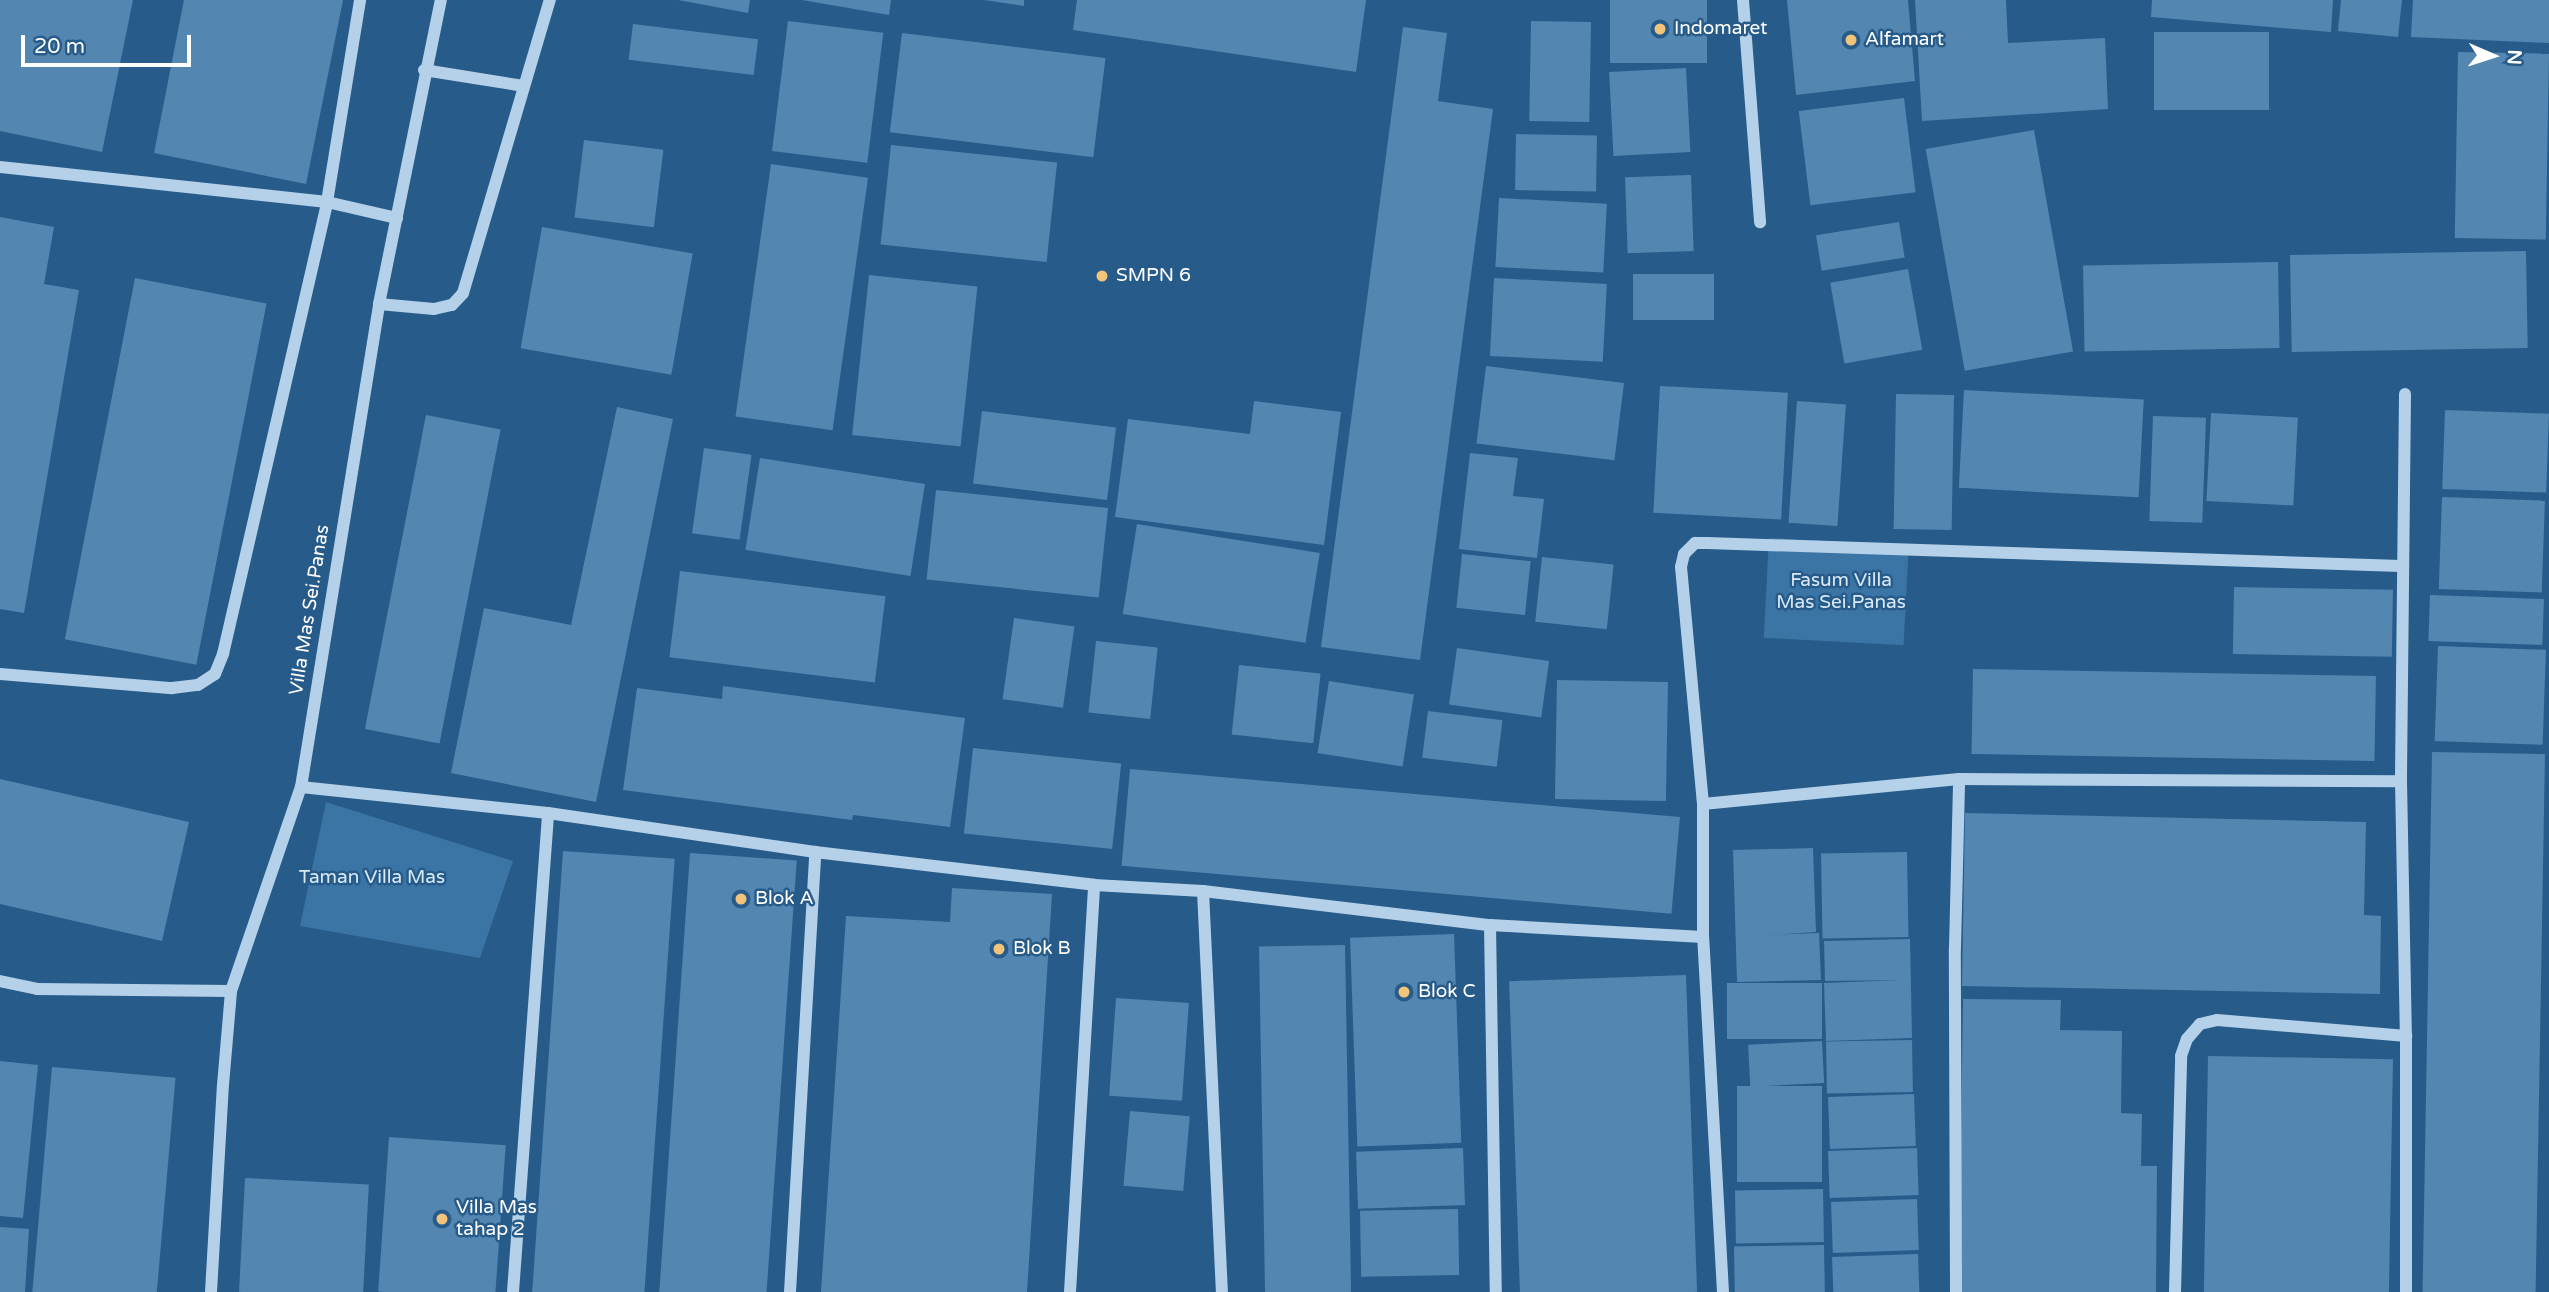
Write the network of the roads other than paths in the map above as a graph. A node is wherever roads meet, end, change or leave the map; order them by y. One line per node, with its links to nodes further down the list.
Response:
1 (360, 0): 8 (street)
2 (441, 0): 5 (street, Villa Mas Sei.Panas)
3 (550, 0): 6 (street)
4 (1743, 0): 10 (street)
5 (424, 70): 6 (street); 9 (street, Villa Mas Sei.Panas)
6 (524, 86): 11 (street)
7 (0, 167): 8 (street)
8 (327, 202): 9 (street); 14 (street)
9 (397, 218): 11 (street, Villa Mas Sei.Panas)
10 (1760, 222)
11 (379, 304): 17 (street, Villa Mas Sei.Panas)
12 (2405, 394): 13 (street)
13 (2401, 566): 16 (street); 18 (street)
14 (0, 674)
15 (1959, 779): 16 (street); 18 (street); 35 (street)
16 (2401, 781): 27 (street)
17 (301, 788): 19 (street); 26 (street, Villa Mas Sei.Panas)
18 (1703, 804): 24 (street)
19 (548, 813): 20 (street); 29 (street)
20 (815, 852): 21 (street); 30 (street)
21 (1094, 885): 22 (street); 31 (street)
22 (1203, 891): 23 (street); 32 (street)
23 (1490, 925): 24 (street); 33 (street)
24 (1703, 937): 34 (street)
25 (0, 981): 26 (street)
26 (231, 991): 28 (street, Villa Mas Sei.Panas)
27 (2406, 1036): 36 (street); 37 (street)
28 (211, 1292)
29 (513, 1292)
30 (790, 1292)
31 (1070, 1292)
32 (1222, 1292)
33 (1496, 1292)
34 (1723, 1292)
35 (1956, 1292)
36 (2175, 1292)
37 (2406, 1292)

